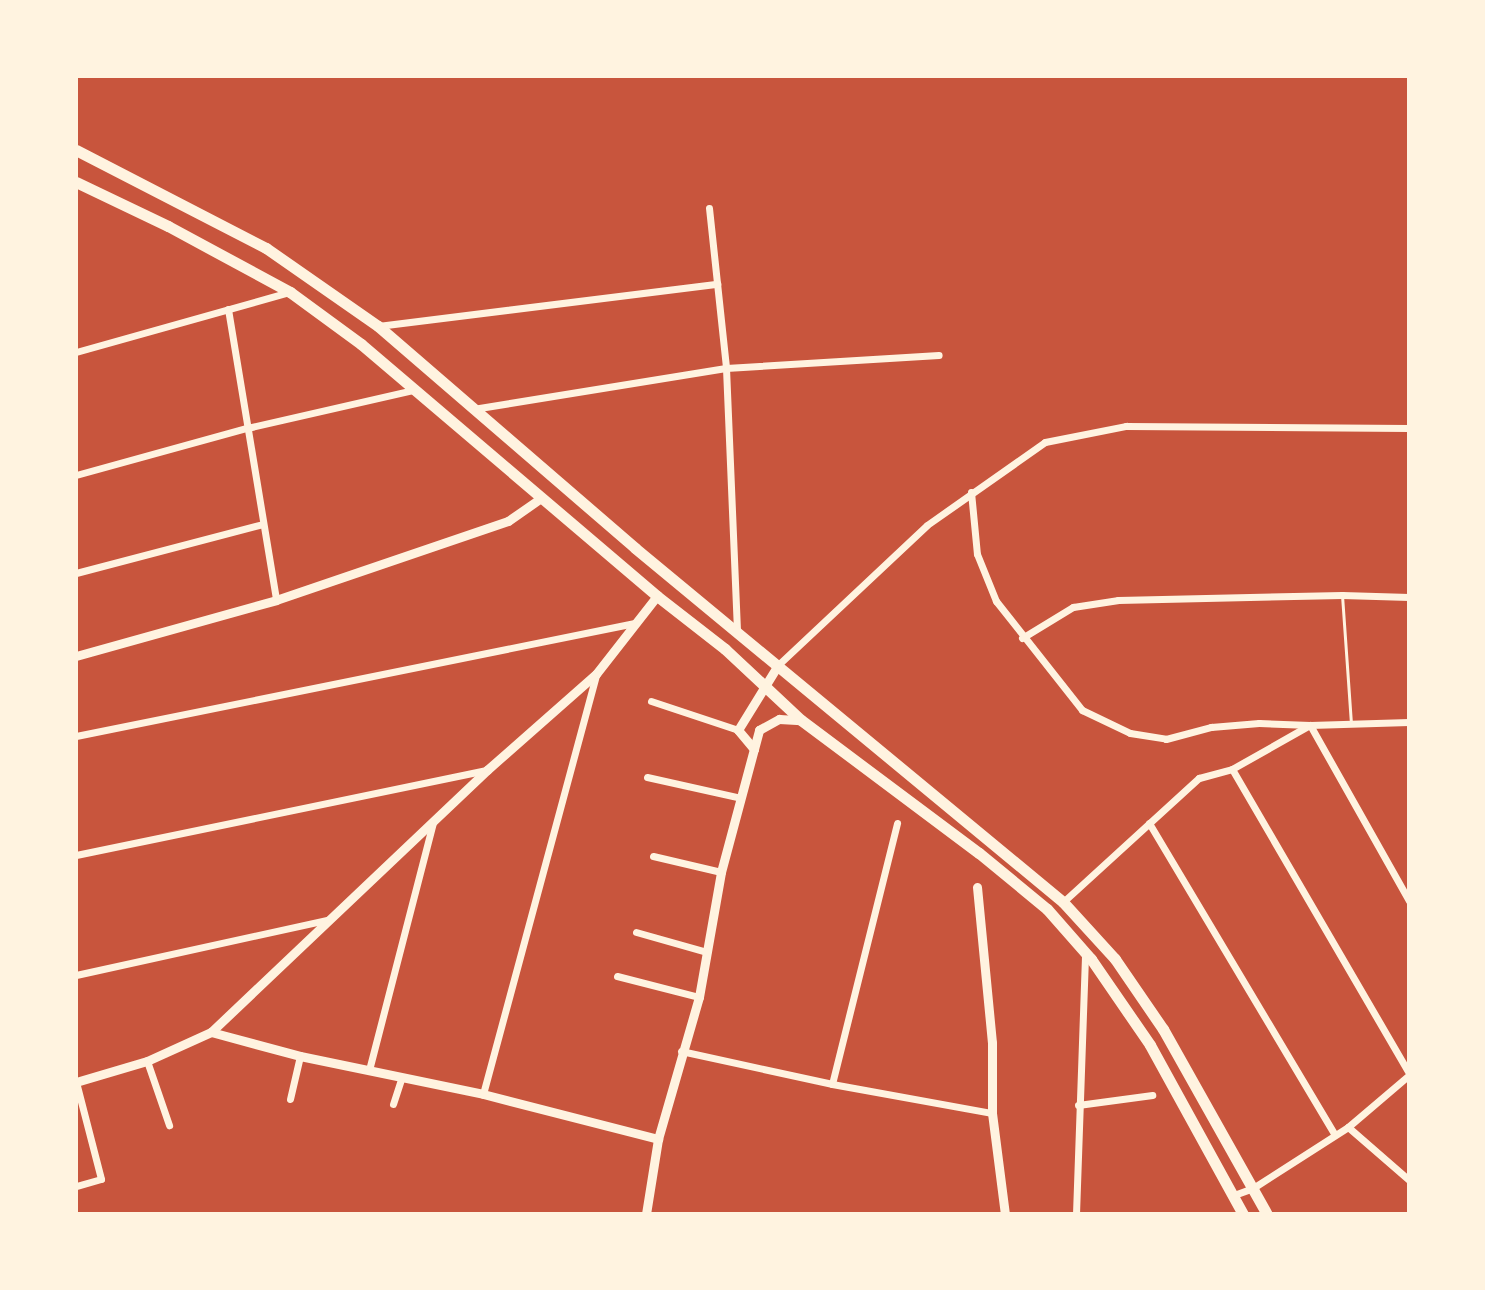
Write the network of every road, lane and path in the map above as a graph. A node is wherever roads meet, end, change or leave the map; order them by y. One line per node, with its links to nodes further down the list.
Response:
1 (76, 150): 7 (main road)
2 (76, 182): 5 (main road)
3 (709, 208): 4 (street)
4 (717, 284): 7 (street); 10 (street)
5 (290, 292): 6 (street); 11 (main road)
6 (228, 309): 8 (street); 13 (street)
7 (378, 326): 12 (main road)
8 (76, 352)
9 (939, 355): 10 (street)
10 (726, 368): 12 (street); 25 (street)
11 (413, 390): 13 (street); 17 (main road)
12 (473, 409): 25 (main road)
13 (247, 428): 15 (street); 18 (street)
14 (1409, 428): 16 (street)
15 (76, 475)
16 (971, 492): 26 (street); 28 (street)
17 (541, 498): 21 (main road); 23 (street)
18 (263, 524): 19 (street); 23 (street)
19 (76, 573)
20 (1342, 595): 22 (street); 26 (street); 35 (lane)
21 (657, 596): 24 (street); 30 (main road)
22 (1409, 597)
23 (276, 600): 27 (street)
24 (635, 623): 29 (street); 37 (street)
25 (737, 629): 28 (main road)
26 (1022, 638): 34 (street)
27 (77, 652)
28 (778, 665): 30 (street); 51 (main road)
29 (596, 674): 40 (street); 68 (street)
30 (766, 689): 32 (main road); 36 (street)
31 (651, 701): 36 (street)
32 (801, 720): 38 (street); 55 (main road)
33 (1409, 722): 35 (street)
34 (1310, 725): 35 (street); 39 (street); 50 (street)
35 (1352, 725)
36 (738, 730): 38 (street)
37 (76, 736)
38 (754, 749): 42 (street)
39 (1232, 769): 45 (street); 64 (street)
40 (487, 770): 43 (street); 46 (street)
41 (647, 777): 42 (street)
42 (741, 798): 48 (street)
43 (433, 822): 52 (street); 63 (street)
44 (897, 823): 67 (street)
45 (1149, 823): 51 (street); 76 (street)
46 (76, 855)
47 (653, 856): 48 (street)
48 (721, 872): 54 (street)
49 (977, 887): 73 (street)
50 (1409, 901)
51 (1063, 902): 80 (main road)
52 (329, 920): 56 (street); 59 (street)
53 (636, 932): 54 (street)
54 (707, 952): 58 (street)
55 (1085, 953): 72 (street); 81 (main road)
56 (76, 975)
57 (617, 976): 58 (street)
58 (699, 997): 60 (street)
59 (211, 1032): 61 (street); 62 (street)
60 (681, 1051): 67 (street); 77 (street)
61 (300, 1056): 63 (street); 70 (street)
62 (147, 1061): 66 (street); 74 (street)
63 (369, 1070): 65 (street)
64 (1409, 1074): 75 (street)
65 (402, 1077): 68 (street); 71 (street)
66 (76, 1082): 79 (street)
67 (832, 1084): 73 (street)
68 (483, 1094): 77 (street)
69 (1152, 1095): 72 (street)
70 (290, 1099)
71 (393, 1104)
72 (1078, 1105): 84 (street)
73 (992, 1113): 83 (street)
74 (169, 1125)
75 (1348, 1127): 76 (street); 78 (street)
76 (1334, 1133): 80 (street)
77 (658, 1139): 82 (street)
78 (1409, 1180)
79 (76, 1186)
80 (1253, 1188): 81 (street); 86 (main road)
81 (1234, 1195): 85 (main road)
82 (646, 1214)
83 (1005, 1214)
84 (1076, 1214)
85 (1243, 1214)
86 (1267, 1214)

